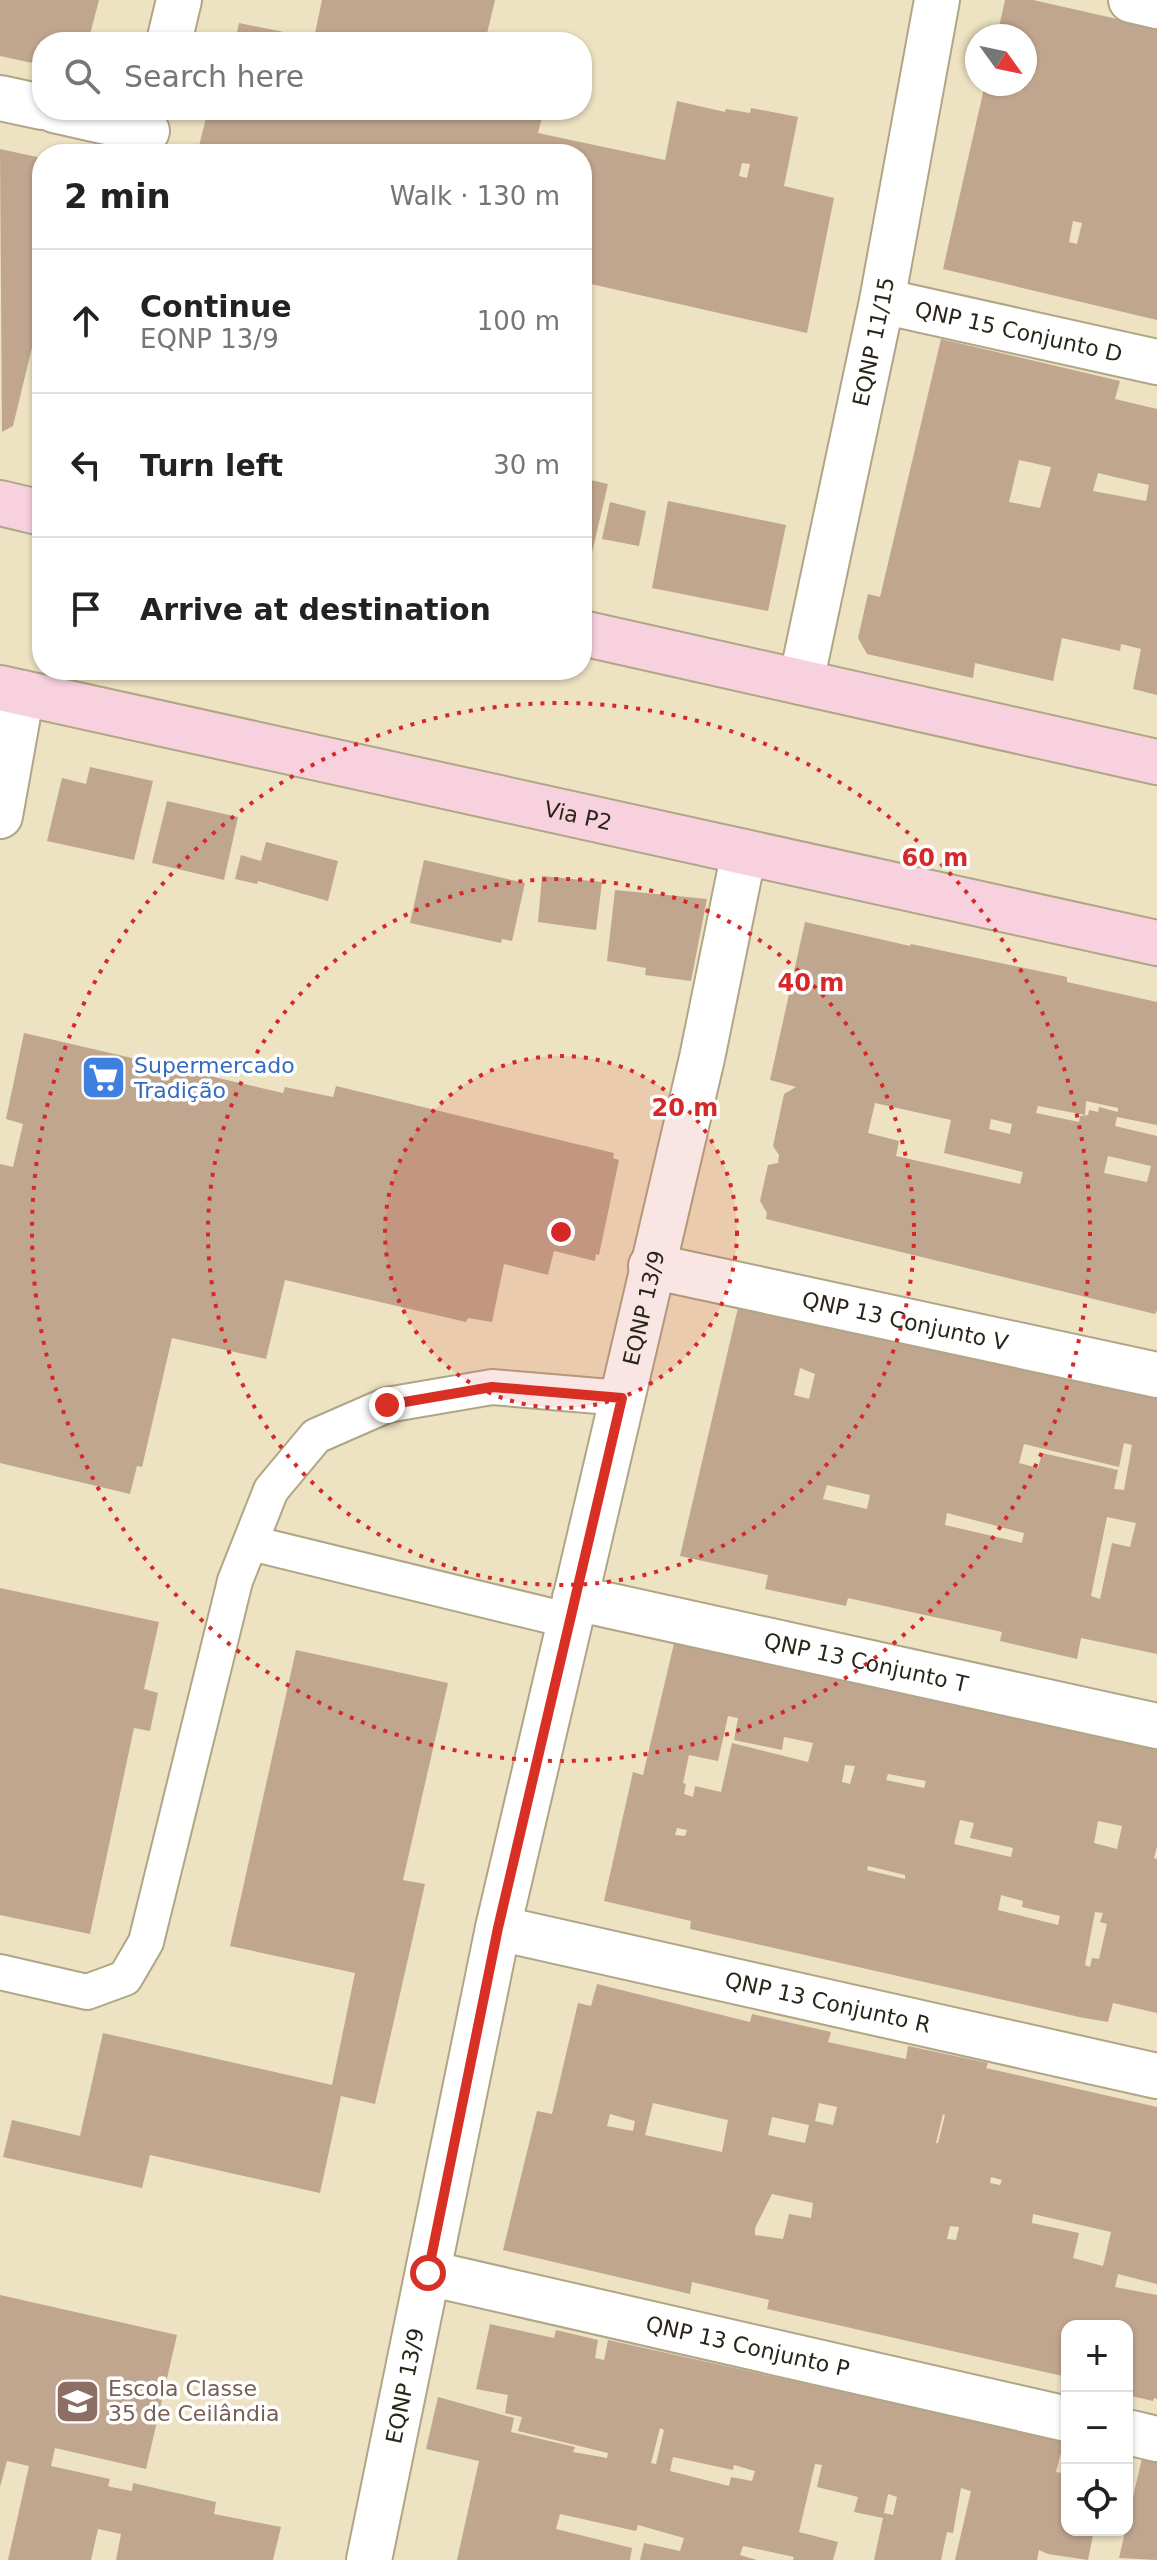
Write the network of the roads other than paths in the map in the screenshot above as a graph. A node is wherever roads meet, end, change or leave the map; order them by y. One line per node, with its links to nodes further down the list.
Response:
1 (179, 0): 5 (street)
2 (937, 0): 10 (street, EQNP 11/15)
3 (1131, 0): 4 (street)
4 (1157, 6)
5 (171, 32)
6 (0, 98): 7 (street)
7 (32, 105)
8 (97, 120): 9 (street)
9 (148, 132)
10 (882, 301): 11 (street, QNP 15 Conjunto D); 15 (street, EQNP 11/15)
11 (1157, 362)
12 (0, 503): 13 (main road)
13 (32, 511)
14 (592, 635): 15 (main road)
15 (801, 682): 17 (main road)
16 (11, 690): 18 (street); 19 (main road, Via P2)
17 (1157, 762)
18 (0, 816)
19 (744, 852): 20 (main road, Via P2); 21 (street, EQNP 13/9)
20 (1157, 943)
21 (651, 1266): 22 (street, QNP 13 Conjunto V); 23 (street, EQNP 13/9)
22 (1157, 1375)
23 (622, 1398): 24 (lane); 25 (street, EQNP 13/9)
24 (251, 1543): 25 (lane); 28 (lane)
25 (573, 1610): 26 (street, QNP 13 Conjunto T); 27 (street, EQNP 13/9)
26 (1157, 1726)
27 (498, 1928): 29 (street, QNP 13 Conjunto R); 30 (street, EQNP 13/9)
28 (0, 1972)
29 (1157, 2076)
30 (428, 2273): 31 (street, QNP 13 Conjunto P); 34 (street, EQNP 13/9)
31 (1061, 2418)
32 (1133, 2433): 33 (street)
33 (1157, 2439)
34 (369, 2560)

